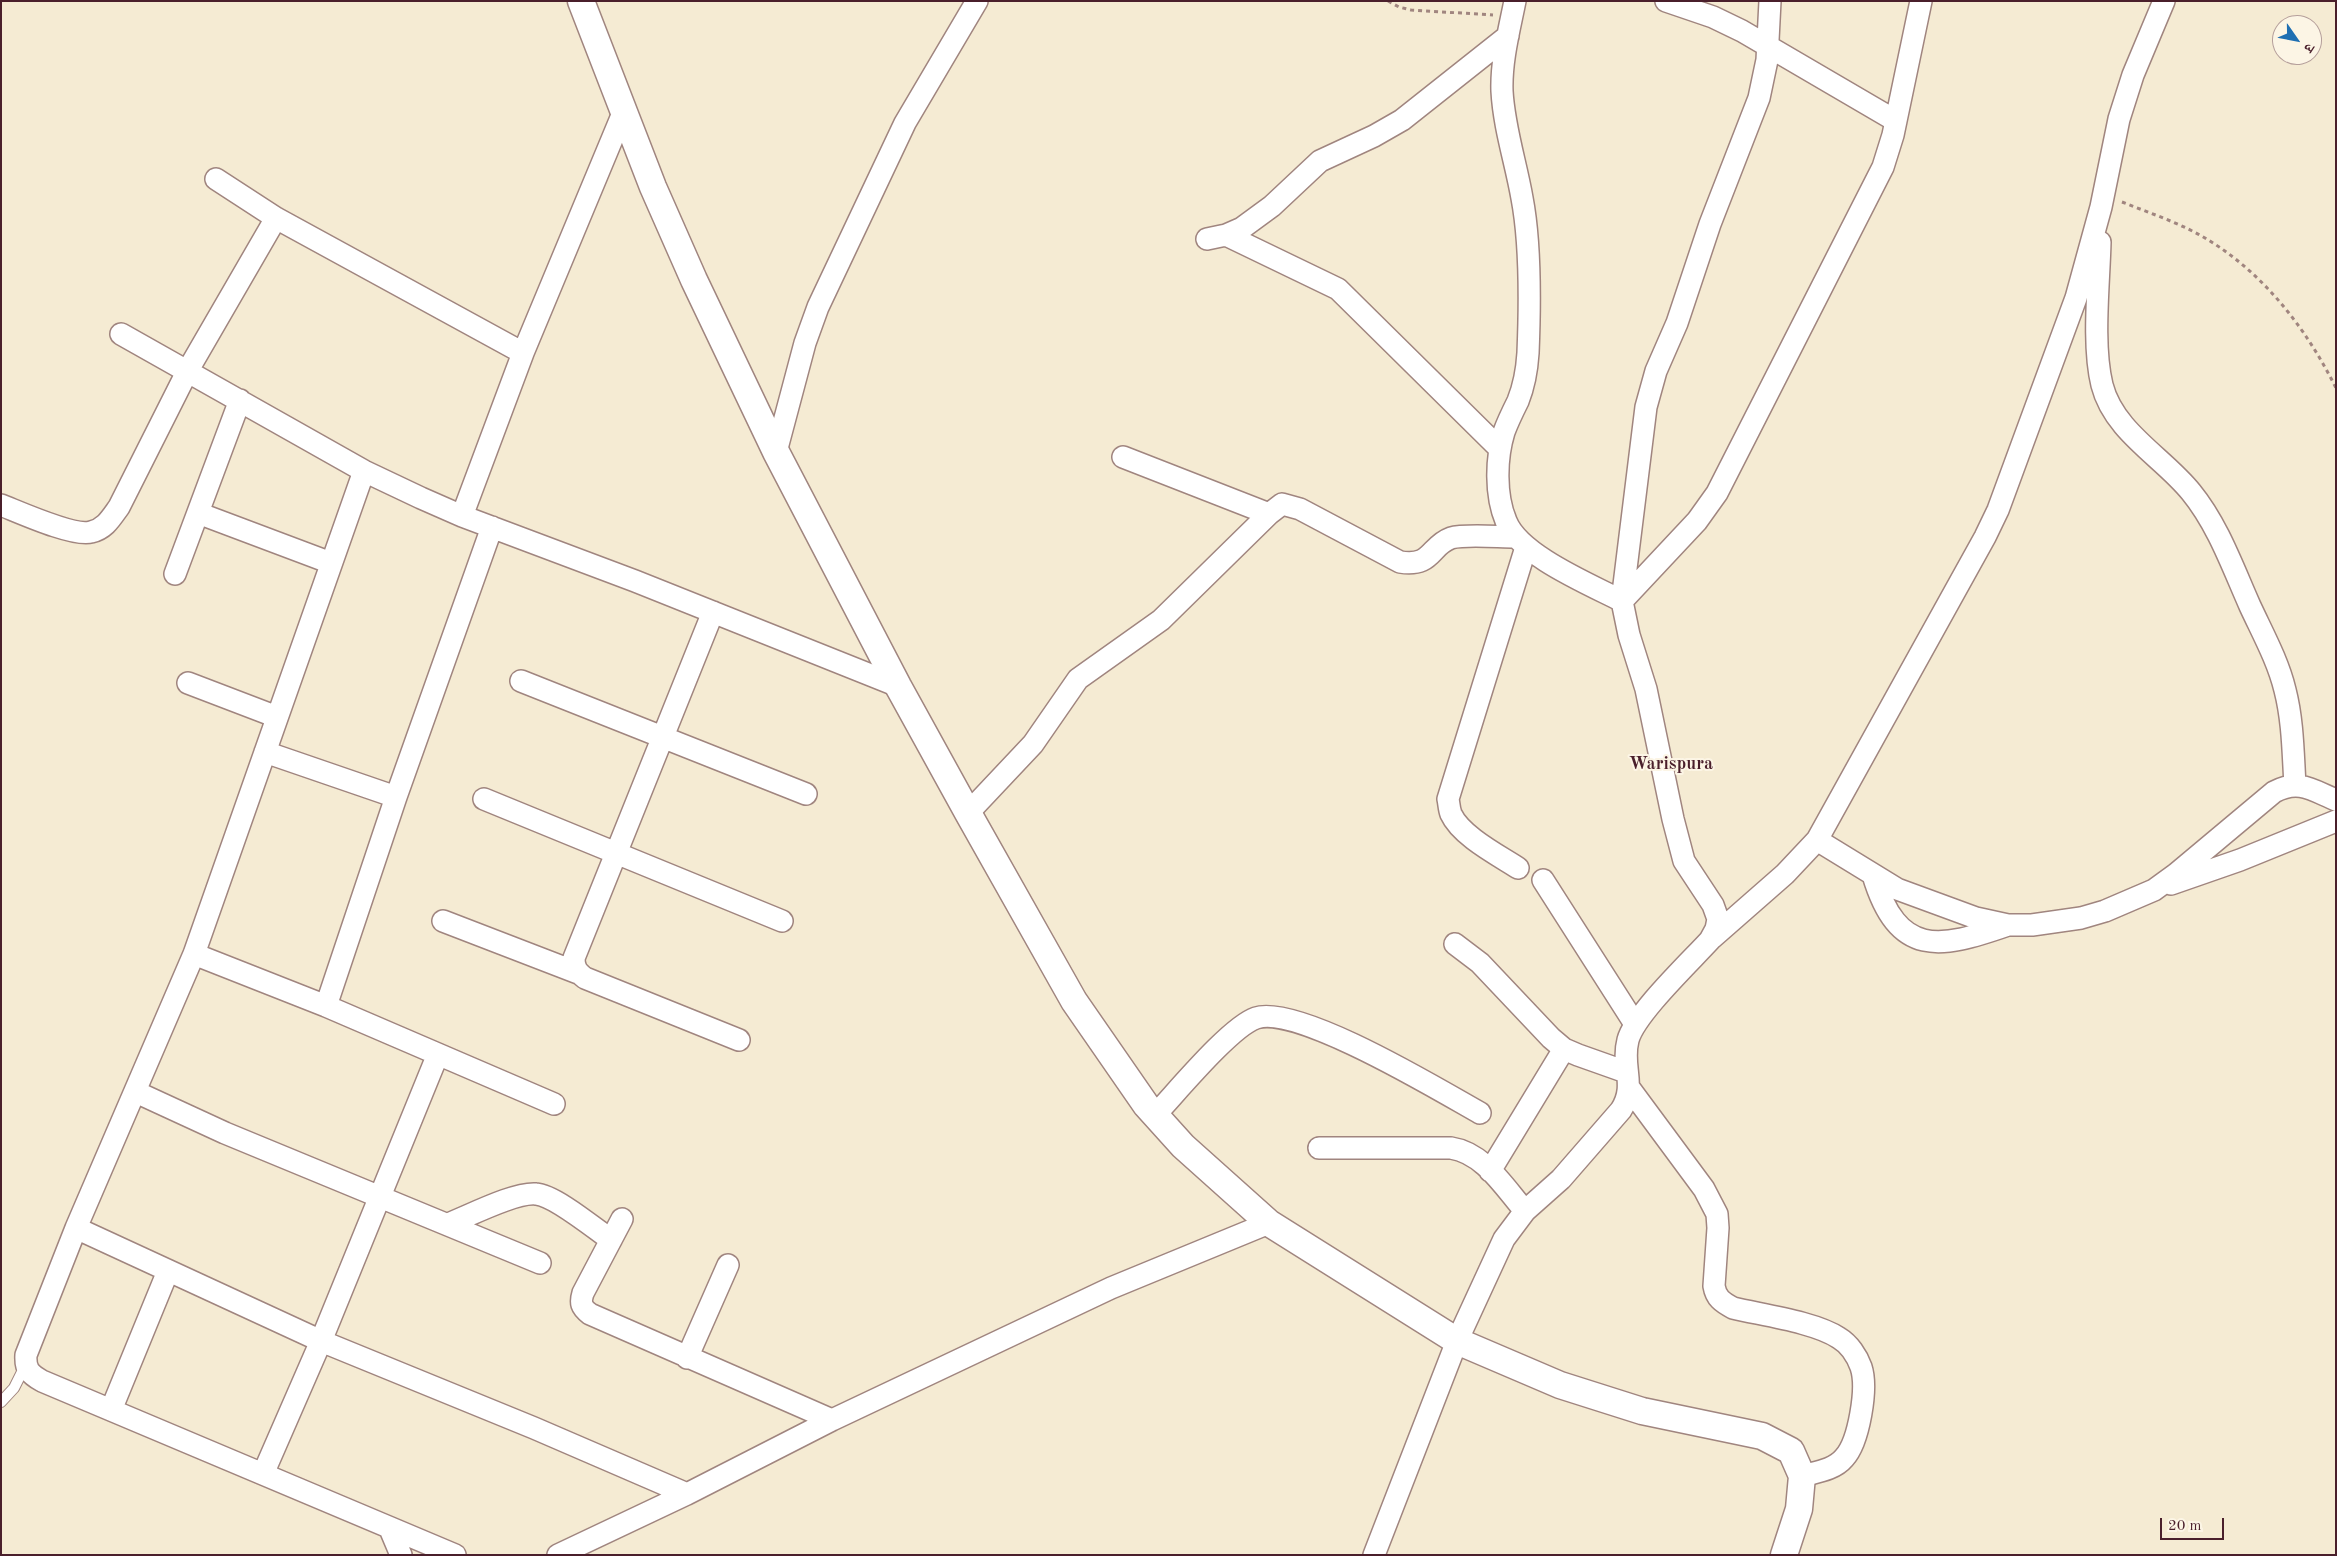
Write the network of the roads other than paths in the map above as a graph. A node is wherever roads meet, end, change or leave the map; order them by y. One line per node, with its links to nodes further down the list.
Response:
1 (581, 1): 9 (street)
2 (977, 1): 19 (street)
3 (1666, 1): 8 (street)
4 (1770, 1): 8 (street)
5 (1921, 1): 10 (street)
6 (2164, 1): 12 (street)
7 (1511, 18): 18 (street); 18 (street)
8 (1768, 45): 10 (street); 30 (street)
9 (623, 113): 15 (street); 19 (street)
10 (1896, 121): 30 (street)
11 (216, 179): 13 (street)
12 (2102, 201): 38 (street); 45 (street)
13 (276, 218): 15 (street); 16 (street)
14 (120, 334): 16 (street)
15 (522, 353): 25 (street)
16 (188, 370): 17 (street); 22 (street)
17 (240, 400): 21 (street); 23 (street)
18 (1500, 449): 27 (street)
19 (776, 452): 34 (street)
20 (1123, 457): 24 (street)
21 (364, 471): 25 (street); 28 (street)
22 (1, 505)
23 (198, 513): 28 (street); 29 (street)
24 (1269, 514): 27 (street); 43 (street)
25 (462, 516): 26 (street)
26 (492, 527): 31 (street); 40 (street)
27 (1520, 542): 30 (street); 47 (street)
28 (331, 562): 35 (street)
29 (176, 574)
30 (1622, 601): 54 (street)
31 (713, 612): 34 (street); 36 (street)
32 (521, 681): 36 (street)
33 (188, 683): 35 (street)
34 (898, 686): 43 (street)
35 (277, 717): 37 (street)
36 (662, 738): 39 (street); 46 (street)
37 (265, 752): 40 (street); 56 (street)
38 (2295, 784): 42 (street); 50 (street)
39 (806, 794)
40 (396, 797): 58 (street)
41 (484, 799): 46 (street)
42 (2336, 800)
43 (968, 813): 67 (street)
44 (2336, 821): 50 (street)
45 (1817, 840): 48 (street); 54 (street)
46 (616, 853): 52 (street); 57 (street)
47 (1518, 868)
48 (1873, 876): 53 (street); 53 (street)
49 (1543, 880): 59 (street)
50 (2154, 890): 53 (street)
51 (443, 921): 57 (street)
52 (782, 921)
53 (2008, 925)
54 (1710, 940): 59 (street)
55 (1455, 944): 61 (street)
56 (194, 954): 58 (street); 64 (street)
57 (578, 973): 60 (street)
58 (326, 1006): 62 (street)
59 (1635, 1024): 63 (street)
60 (739, 1040)
61 (1564, 1049): 63 (street); 69 (street)
62 (438, 1054): 65 (street); 70 (street)
63 (1628, 1081): 71 (street); 88 (street)
64 (136, 1092): 70 (street); 75 (street)
65 (554, 1104)
66 (1480, 1113): 67 (street)
67 (1155, 1115): 73 (street)
68 (1319, 1148): 69 (street)
69 (1490, 1171): 71 (street)
70 (381, 1196): 74 (street); 80 (street)
71 (1525, 1211): 81 (street)
72 (622, 1219): 76 (street)
73 (1269, 1223): 81 (street); 86 (street)
74 (448, 1224): 76 (street); 77 (street)
75 (76, 1228): 79 (street); 83 (street)
76 (611, 1240): 82 (street)
77 (540, 1263)
78 (728, 1265): 82 (street)
79 (168, 1271): 80 (street); 85 (street)
80 (321, 1341): 87 (street); 89 (street)
81 (1457, 1341): 88 (street); 95 (street)
82 (688, 1358): 86 (street)
83 (25, 1366): 84 (lane); 85 (street)
84 (1, 1402)
85 (111, 1410): 87 (street)
86 (832, 1420): 89 (street)
87 (263, 1474): 90 (street)
88 (1802, 1476): 96 (street)
89 (687, 1494): 91 (street)
90 (390, 1529): 92 (street); 93 (street)
91 (581, 1550): 94 (street)
92 (401, 1555)
93 (455, 1555)
94 (558, 1555)
95 (1374, 1555)
96 (1784, 1555)

